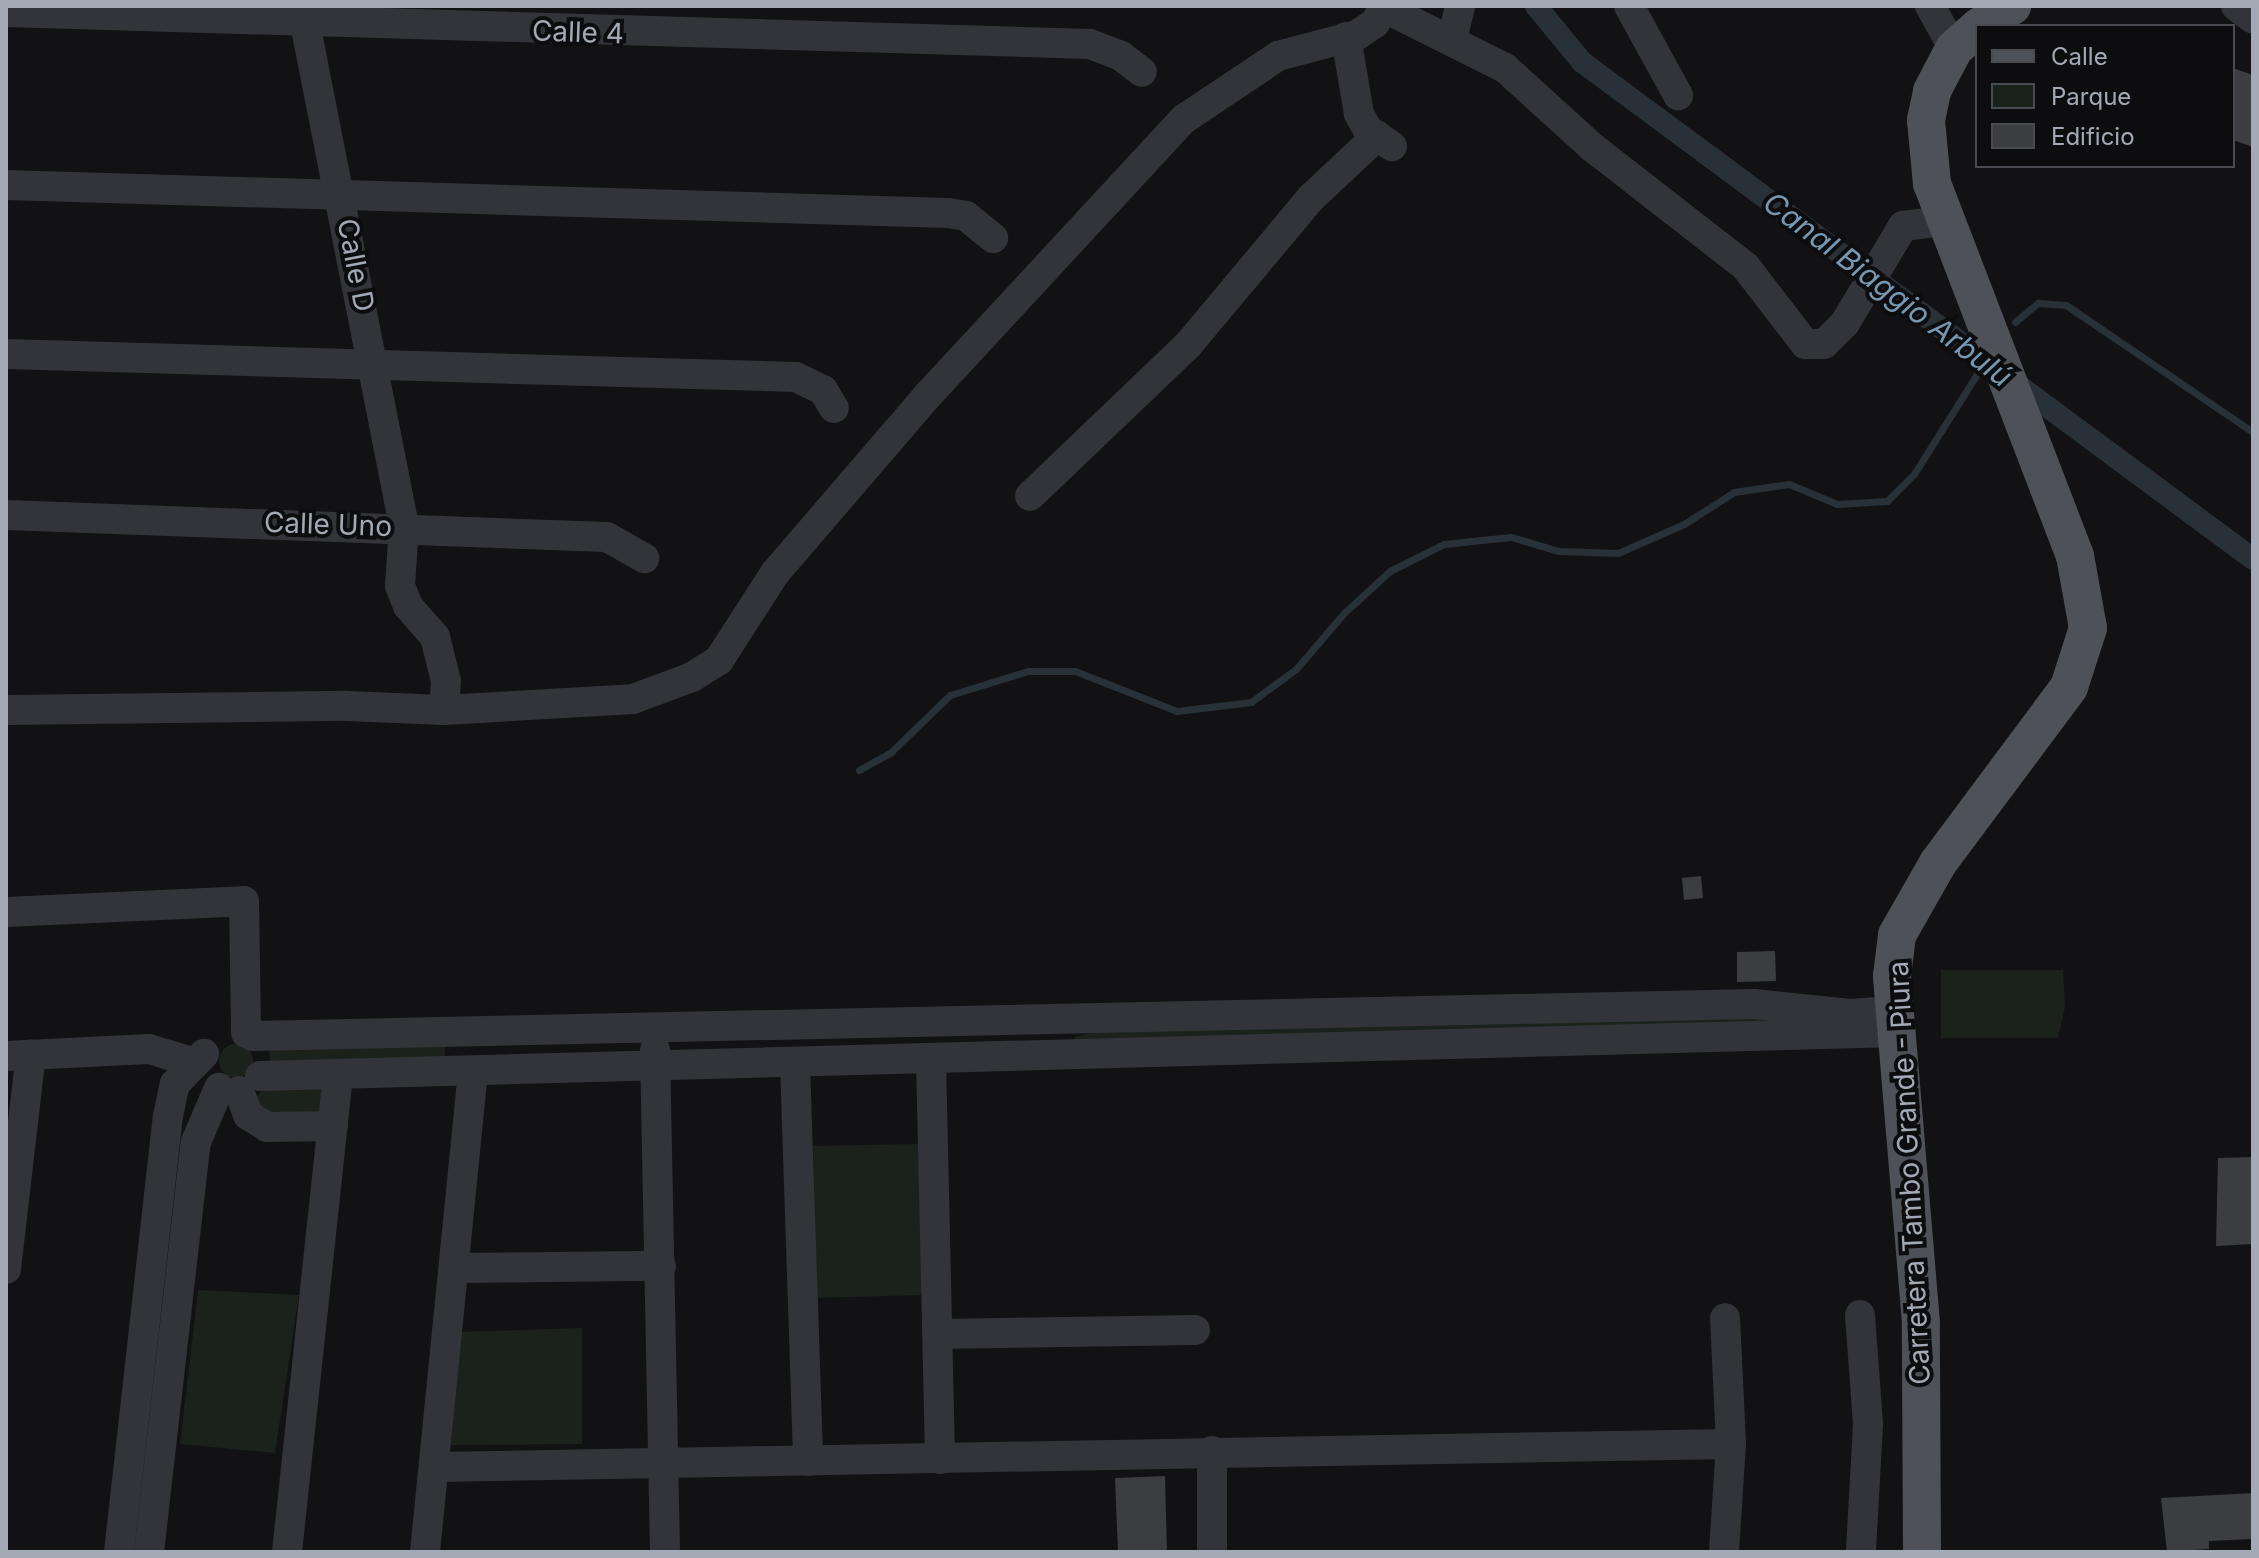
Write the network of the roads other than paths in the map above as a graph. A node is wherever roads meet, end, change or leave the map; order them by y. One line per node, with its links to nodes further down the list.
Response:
1 (1460, 6): 13 (street)
2 (1629, 6): 15 (street)
3 (1930, 6): 11 (street)
4 (2012, 6): 10 (main road)
5 (2236, 6): 9 (street)
6 (1382, 7): 12 (street); 13 (street)
7 (6, 12): 8 (street, Calle 4)
8 (304, 15): 14 (street, Calle 4); 17 (street, Calle D)
9 (2253, 19)
10 (1985, 24)
11 (1970, 34): 18 (main road, Carretera Tambo Grande - Piura)
12 (1346, 37): 23 (street); 28 (street)
13 (1452, 39): 18 (street)
14 (1142, 72)
15 (1678, 95)
16 (6, 185): 17 (street)
17 (343, 198): 19 (street); 21 (street, Calle D)
18 (1943, 221): 30 (main road, Carretera Tambo Grande - Piura)
19 (993, 238)
20 (6, 354): 21 (street)
21 (375, 368): 22 (street); 25 (street, Calle D)
22 (834, 408)
23 (1030, 496)
24 (6, 515): 25 (street, Calle Uno)
25 (404, 526): 26 (street, Calle Uno); 28 (street, Calle D)
26 (644, 558)
27 (6, 710): 28 (street)
28 (444, 710)
29 (6, 912): 32 (street)
30 (1895, 1022): 31 (street); 35 (street); 64 (main road, Carretera Tambo Grande - Piura)
31 (654, 1027): 32 (street); 37 (street)
32 (249, 1034): 34 (street); 40 (street)
33 (19, 1055): 34 (street); 42 (street)
34 (200, 1058): 40 (street); 56 (street)
35 (931, 1060): 36 (street); 49 (street)
36 (795, 1064): 37 (street); 53 (street)
37 (655, 1067): 38 (street); 43 (street)
38 (473, 1072): 39 (street); 44 (street)
39 (338, 1076): 40 (street); 41 (street)
40 (240, 1085): 41 (street); 57 (street)
41 (333, 1126): 58 (street)
42 (10, 1203): 45 (street)
43 (661, 1266): 44 (street); 54 (street)
44 (455, 1268): 55 (street)
45 (6, 1269)
46 (1860, 1315): 63 (street)
47 (1725, 1318): 50 (street)
48 (1195, 1330): 49 (street)
49 (937, 1334): 52 (street)
50 (1731, 1444): 51 (street); 62 (street)
51 (1212, 1451): 52 (street); 61 (street)
52 (940, 1459): 53 (street)
53 (808, 1461): 54 (street)
54 (664, 1464): 55 (street); 60 (street)
55 (434, 1467): 59 (street)
56 (119, 1552)
57 (149, 1552)
58 (287, 1552)
59 (425, 1552)
60 (665, 1552)
61 (1212, 1552)
62 (1724, 1552)
63 (1861, 1552)
64 (1922, 1552)

